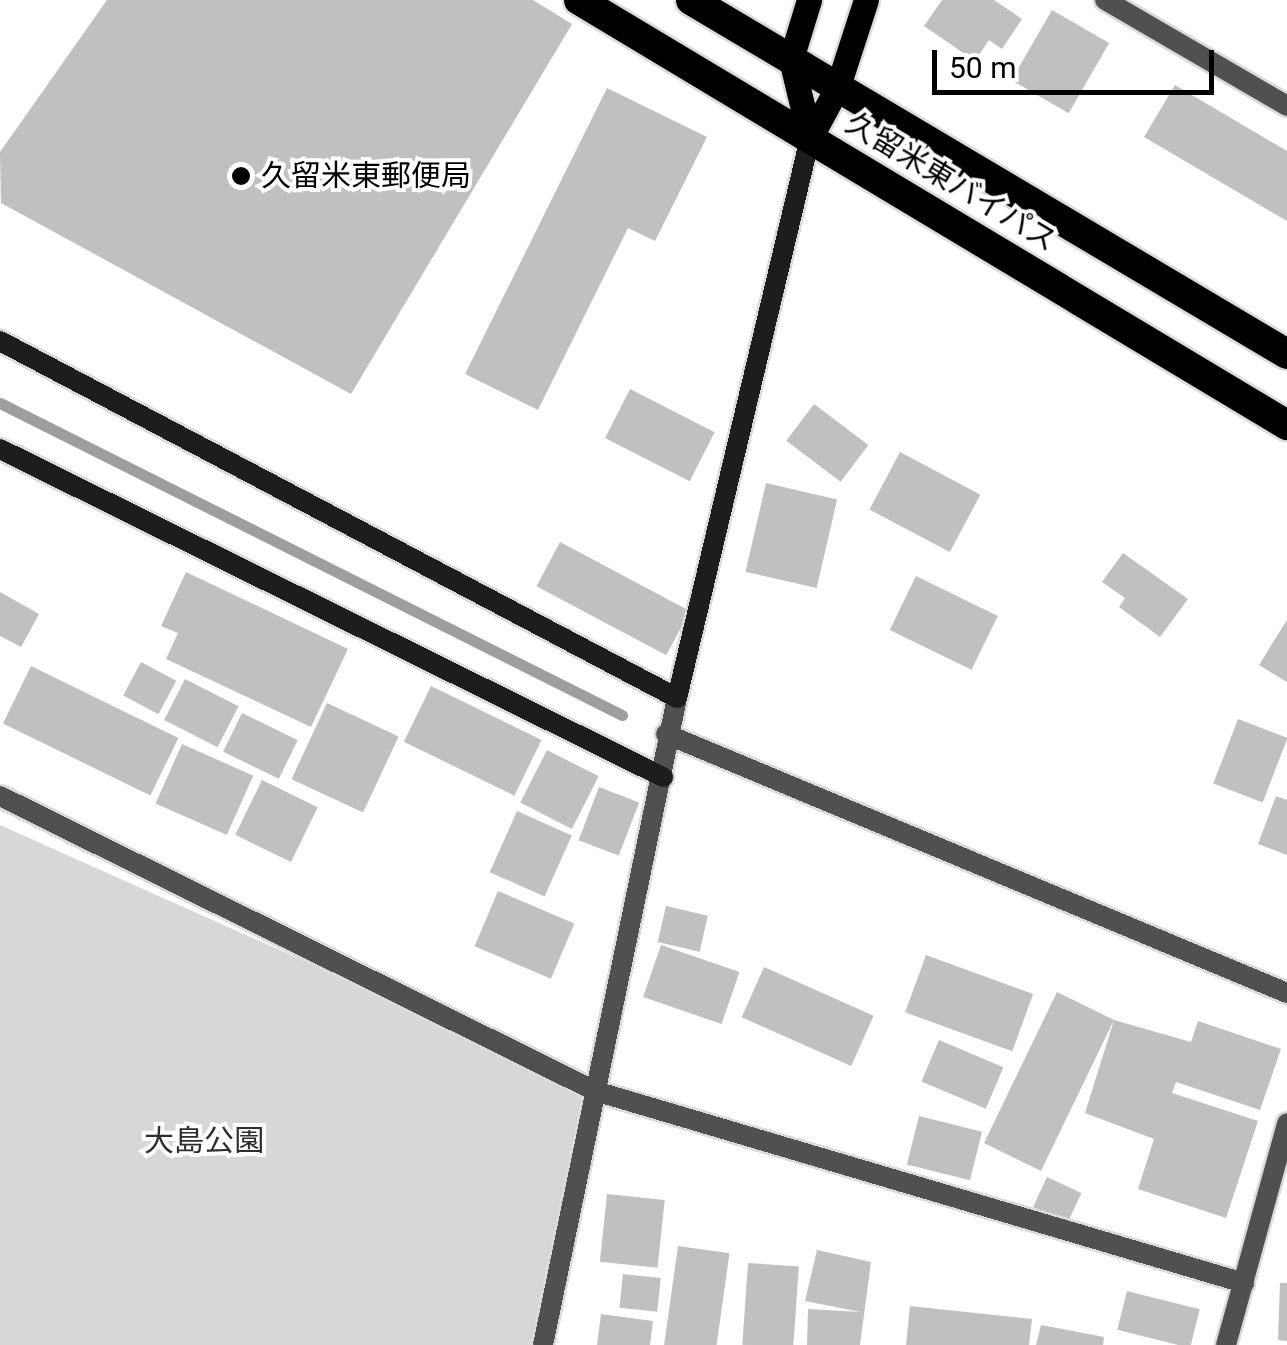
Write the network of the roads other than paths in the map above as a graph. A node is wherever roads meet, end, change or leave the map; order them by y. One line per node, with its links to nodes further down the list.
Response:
1 (579, 0): 9 (highway, 久留米東バイパス)
2 (691, 0): 6 (highway, 久留米東バイパス)
3 (809, 0): 6 (main road)
4 (866, 0): 7 (main road)
5 (1104, 0): 8 (street)
6 (791, 58): 7 (highway, 久留米東バイパス); 9 (main road)
7 (838, 86): 9 (main road); 11 (highway, 久留米東バイパス)
8 (1287, 106)
9 (810, 138): 12 (highway, 久留米東バイパス); 14 (street)
10 (0, 341): 14 (street)
11 (1287, 354)
12 (1287, 426)
13 (0, 449): 16 (street)
14 (677, 698): 15 (street)
15 (666, 734): 16 (street); 18 (street)
16 (663, 777): 19 (street)
17 (0, 796): 19 (street)
18 (1287, 993)
19 (594, 1091): 21 (street); 22 (street)
20 (1287, 1123): 21 (street)
21 (1244, 1282): 23 (street)
22 (543, 1345)
23 (1226, 1345)

